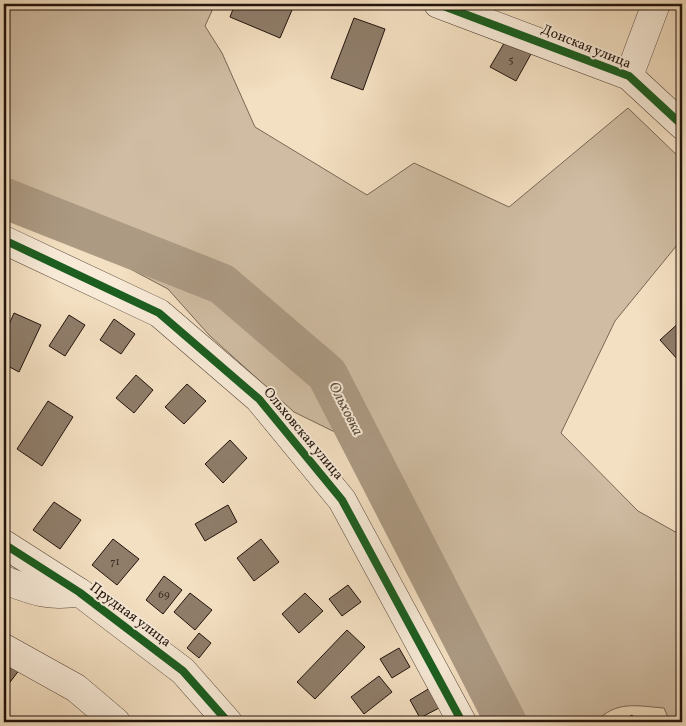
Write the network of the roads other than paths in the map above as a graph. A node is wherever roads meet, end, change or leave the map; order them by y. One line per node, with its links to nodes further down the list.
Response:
1 (438, 4): 3 (street, Донская улица)
2 (656, 4): 3 (street)
3 (629, 76): 4 (street, Донская улица)
4 (682, 125)
5 (4, 240): 12 (street, Ольховская улица)
6 (4, 544): 8 (street, Прудная улица)
7 (4, 580): 8 (street)
8 (78, 592): 11 (street, Прудная улица)
9 (4, 648): 10 (street)
10 (116, 722)
11 (228, 722)
12 (462, 722)

